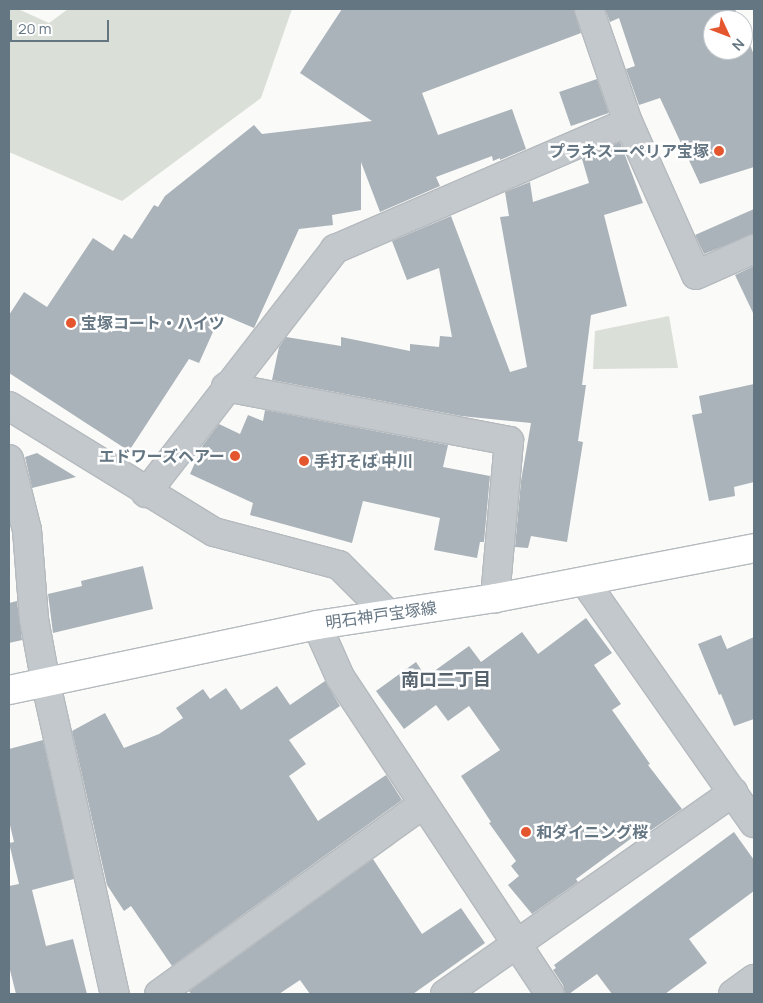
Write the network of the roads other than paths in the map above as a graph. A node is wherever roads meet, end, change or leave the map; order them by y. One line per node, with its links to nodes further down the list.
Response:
1 (589, 9): 2 (street)
2 (628, 122): 3 (street); 4 (street)
3 (754, 249)
4 (226, 387): 7 (street); 10 (street)
5 (9, 406): 7 (street)
6 (9, 459): 13 (street)
7 (146, 492): 11 (street)
8 (754, 548): 9 (main road, 明石神戸宝塚線)
9 (584, 582): 10 (main road, 明石神戸宝塚線); 15 (street)
10 (495, 598): 11 (main road, 明石神戸宝塚線)
11 (388, 614): 12 (main road, 明石神戸宝塚線)
12 (317, 625): 13 (main road, 明石神戸宝塚線); 16 (street)
13 (46, 684): 14 (main road, 明石神戸宝塚線); 20 (street)
14 (9, 690)
15 (733, 792): 17 (street); 18 (street)
16 (423, 804): 18 (street); 21 (street)
17 (754, 823)
18 (517, 944): 22 (street); 23 (street)
19 (754, 979): 24 (street)
20 (115, 994)
21 (159, 994)
22 (445, 994)
23 (550, 994)
24 (733, 994)

